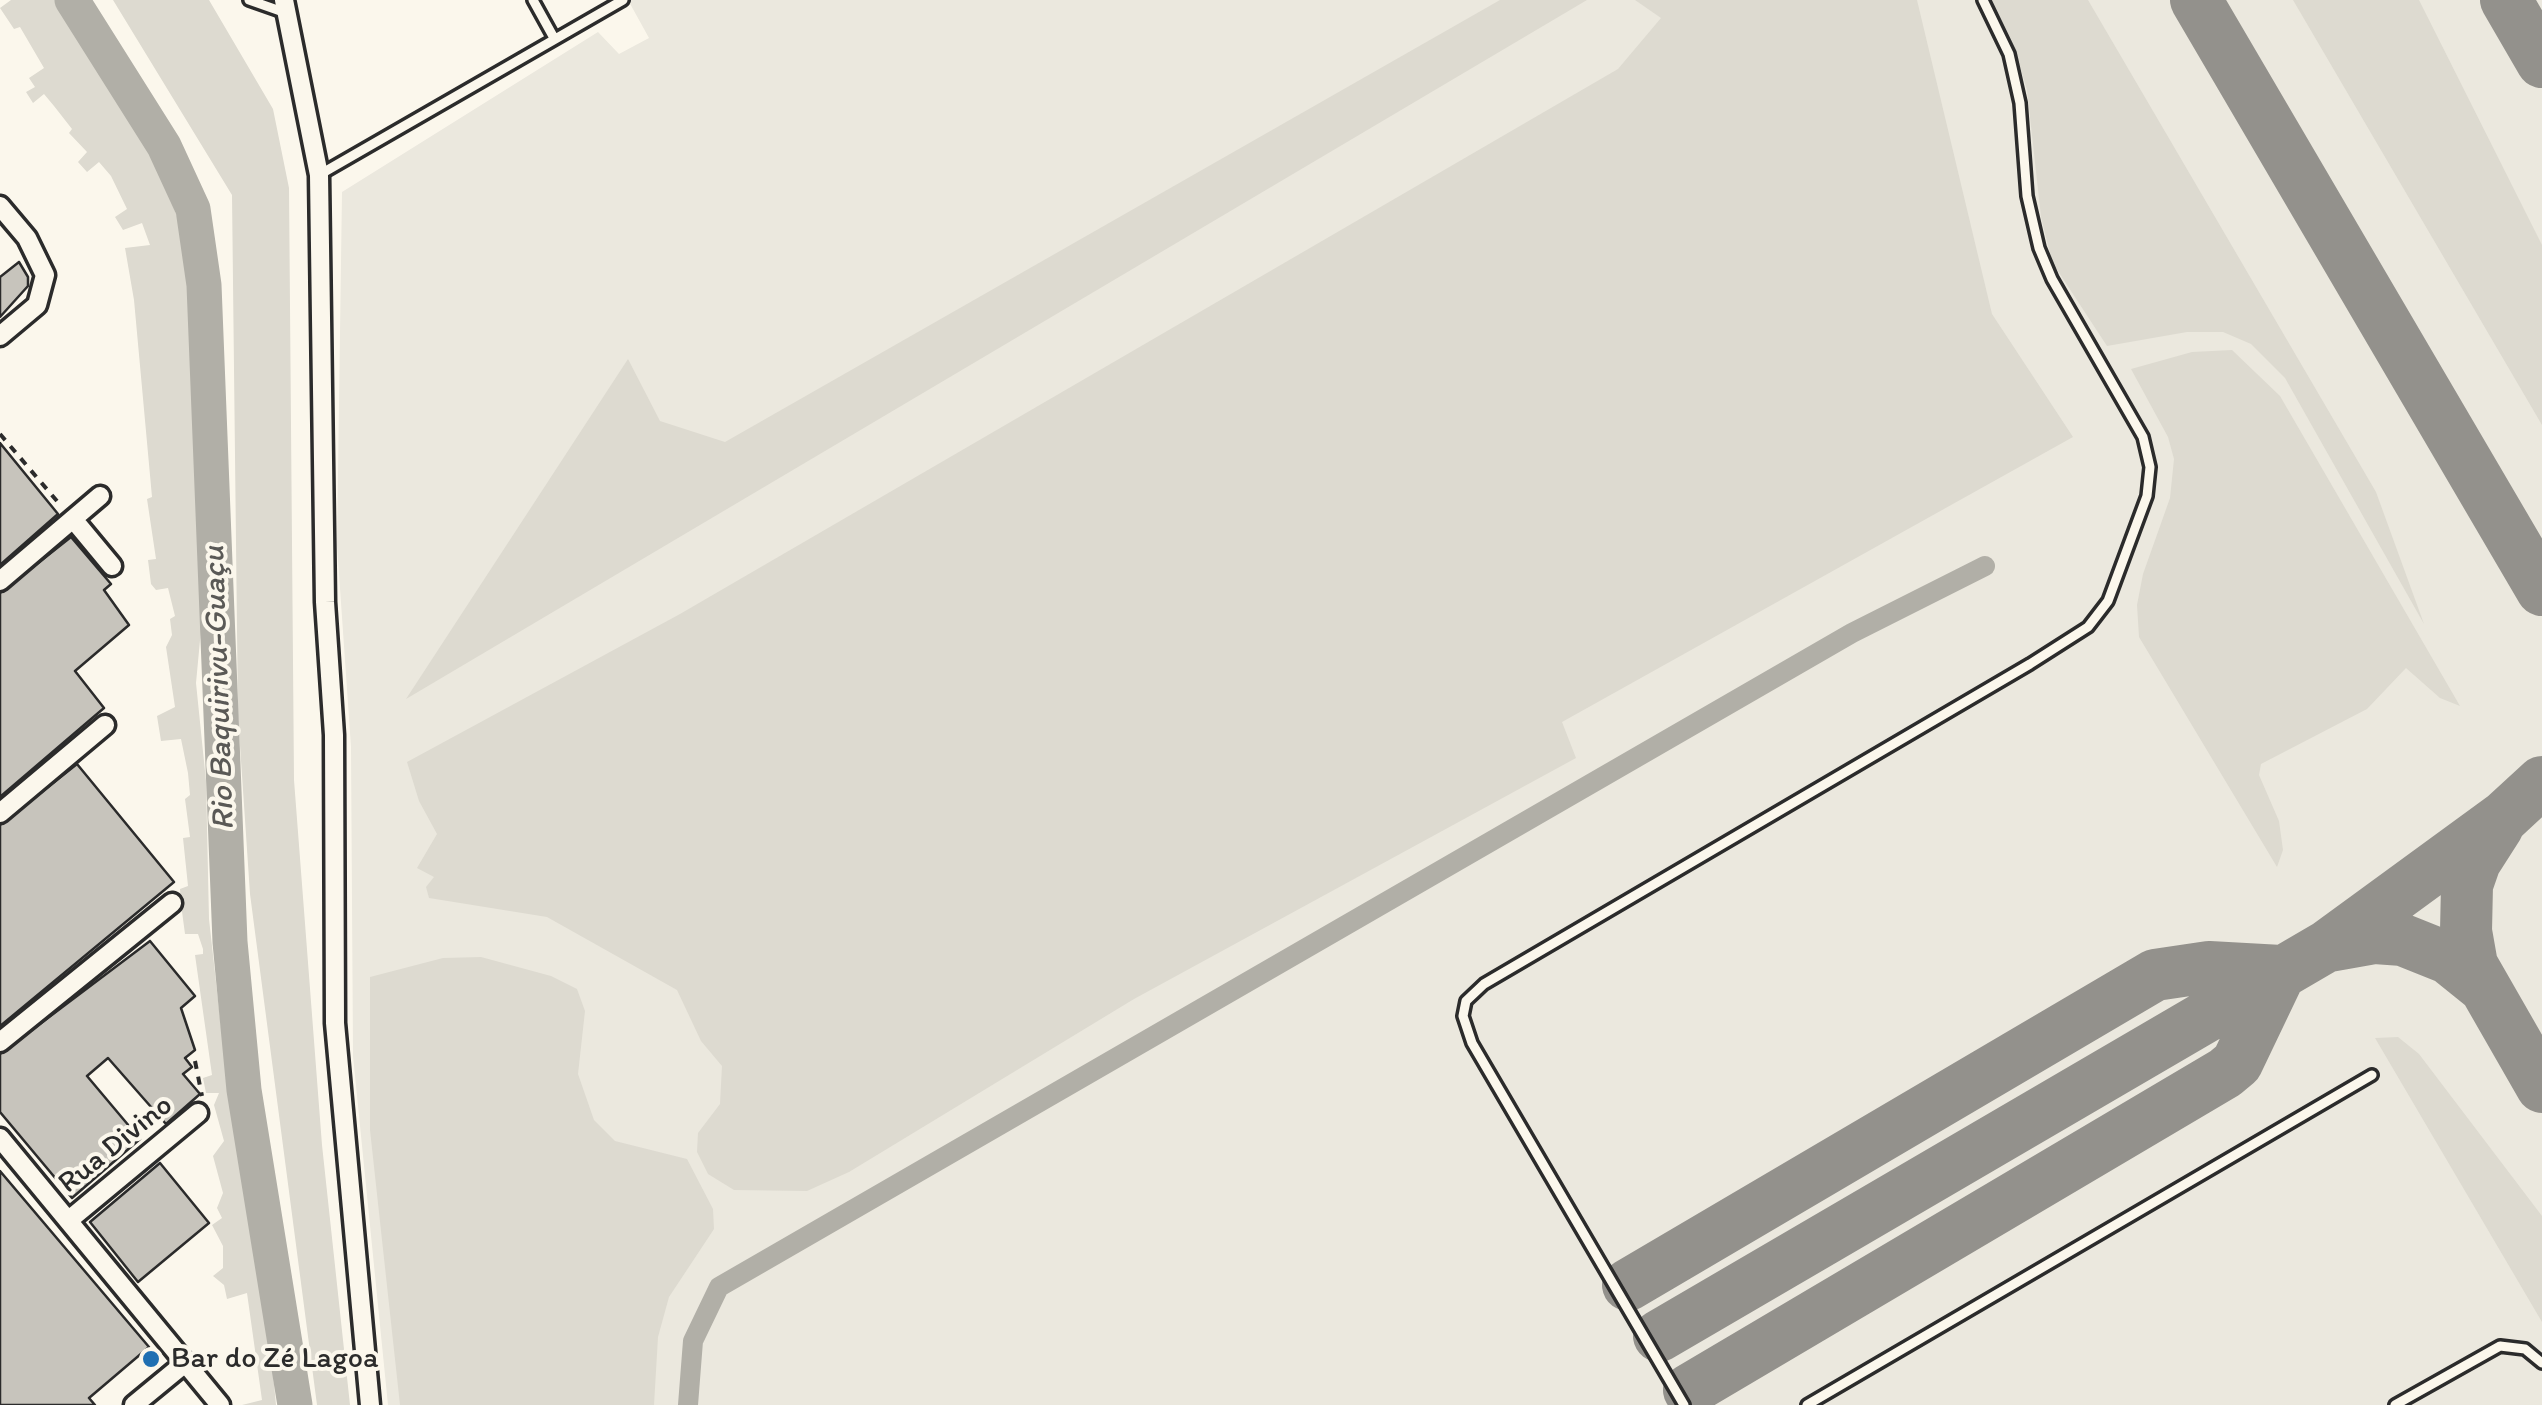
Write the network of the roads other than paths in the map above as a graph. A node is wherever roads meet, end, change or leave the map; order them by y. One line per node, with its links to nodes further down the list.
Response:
1 (249, 0): 6 (lane)
2 (532, 0): 7 (lane)
3 (623, 0): 5 (lane)
4 (1983, 0): 28 (lane)
5 (607, 4): 7 (lane)
6 (285, 7): 8 (street)
7 (554, 38): 8 (lane)
8 (319, 175): 27 (street)
9 (0, 206): 10 (street)
10 (0, 336)
11 (100, 496): 12 (street)
12 (73, 519): 13 (street); 14 (street)
13 (112, 566)
14 (0, 581)
15 (105, 725): 16 (street)
16 (0, 814)
17 (172, 903): 18 (street)
18 (0, 1042)
19 (2372, 1075): 29 (lane)
20 (198, 1114): 22 (street, Rua Divino)
21 (0, 1138): 22 (street)
22 (68, 1220): 24 (street)
23 (2542, 1362): 30 (lane)
24 (185, 1363): 25 (street); 26 (street)
25 (134, 1405)
26 (220, 1405)
27 (370, 1405)
28 (1684, 1405)
29 (1807, 1405)
30 (2395, 1405)

